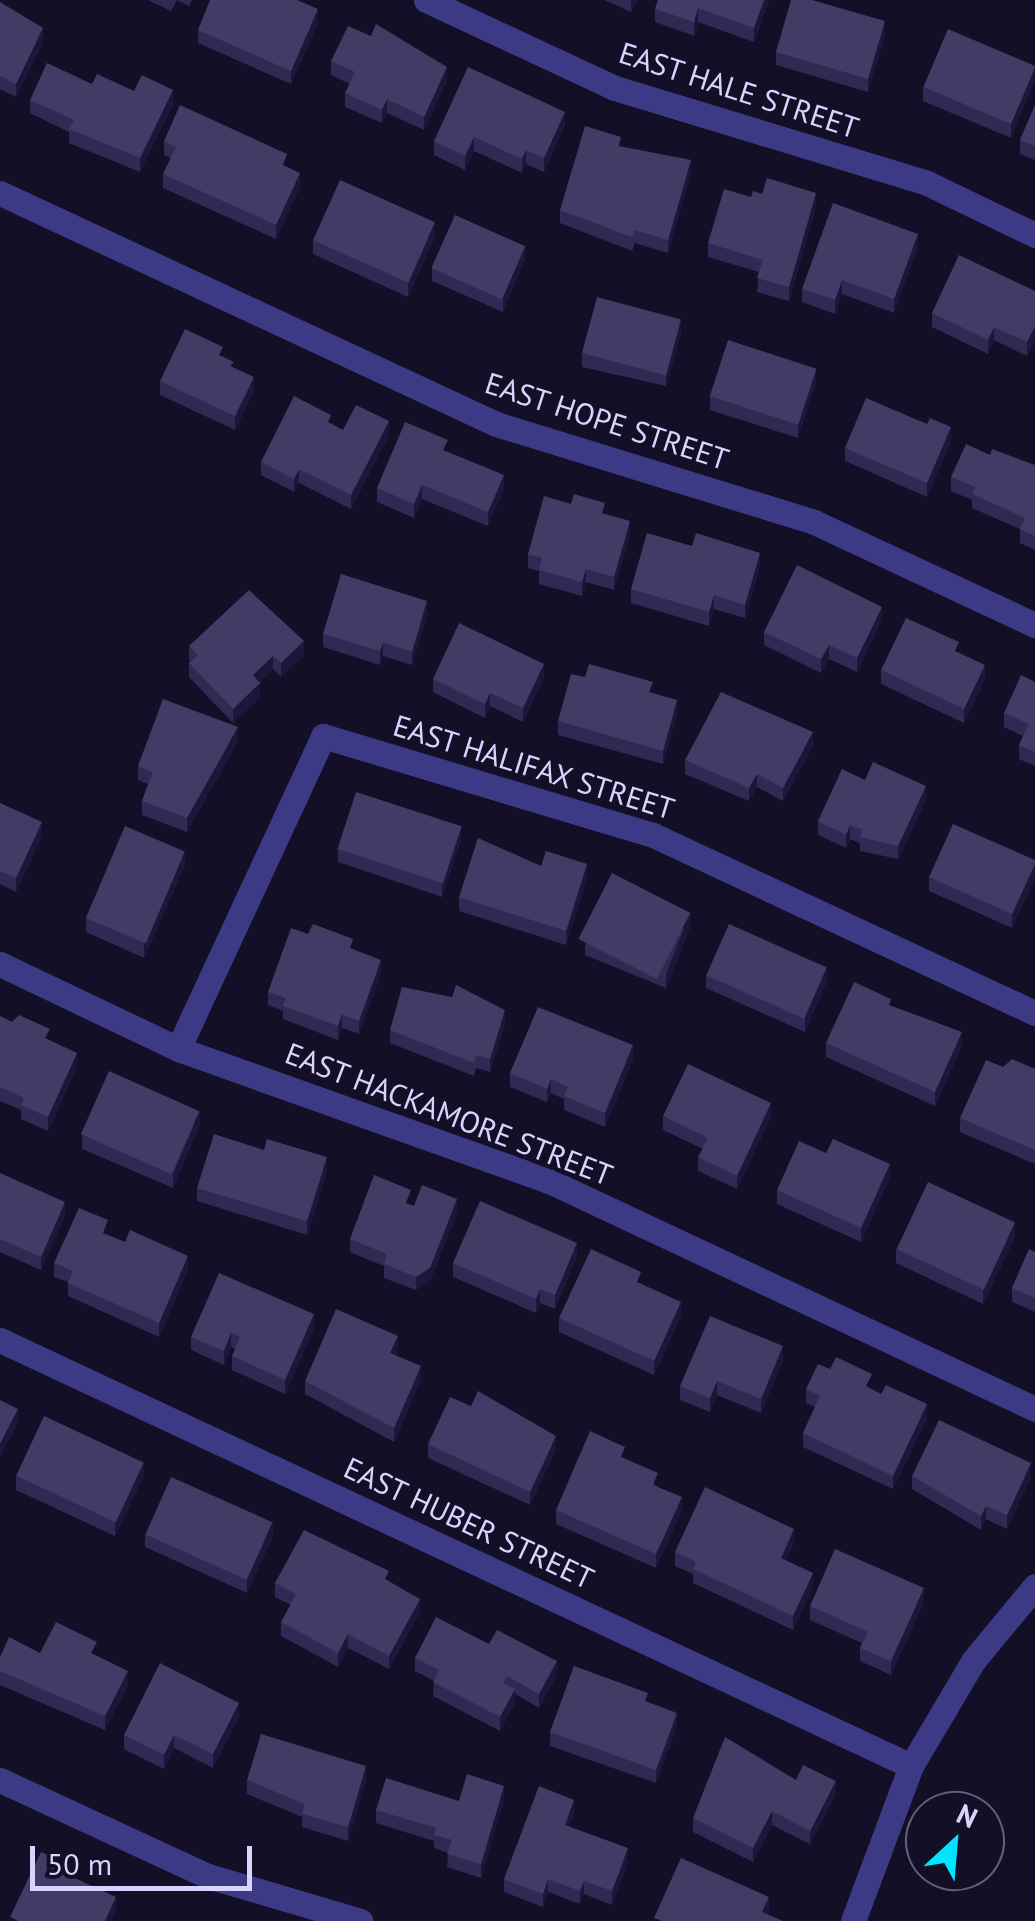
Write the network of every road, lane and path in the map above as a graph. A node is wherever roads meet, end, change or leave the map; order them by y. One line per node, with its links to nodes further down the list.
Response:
1 (426, 0): 3 (street, EAST HALE STREET)
2 (0, 192): 4 (street, EAST HOPE STREET)
3 (1035, 235)
4 (1035, 625)
5 (0, 964): 7 (street, EAST HACKAMORE STREET)
6 (1035, 1012): 7 (street, EAST HALIFAX STREET)
7 (178, 1049): 9 (street, EAST HACKAMORE STREET)
8 (0, 1340): 11 (street, EAST HUBER STREET)
9 (1035, 1410)
10 (1035, 1586): 11 (street)
11 (911, 1766): 14 (street)
12 (0, 1780): 13 (street)
13 (361, 1921)
14 (853, 1921)

